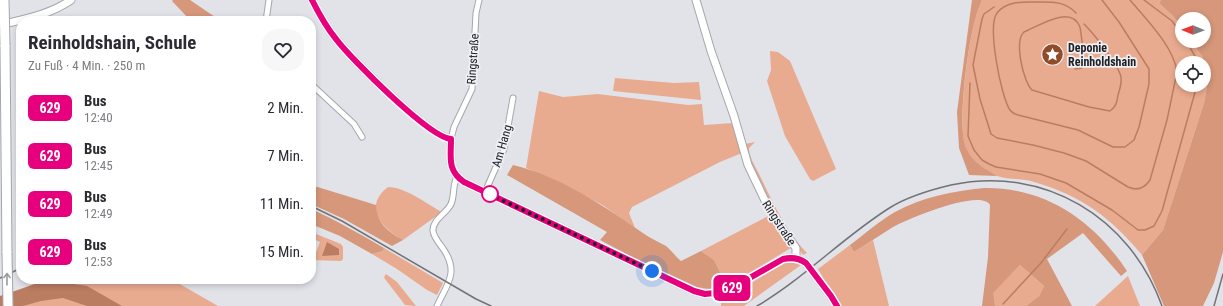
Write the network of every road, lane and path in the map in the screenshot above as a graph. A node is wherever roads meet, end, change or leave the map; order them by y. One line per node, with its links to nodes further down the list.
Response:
1 (4, 0): 18 (highway, one-way to 1, bridge)
2 (71, 0): 7 (street)
3 (270, 0): 8 (street)
4 (312, 0): 14 (street)
5 (479, 0): 14 (street, Ringstraße)
6 (696, 0): 17 (street, Ringstraße)
7 (39, 16)
8 (267, 16)
9 (16, 21): 10 (street)
10 (0, 25)
11 (316, 89): 13 (street)
12 (513, 98): 16 (street, Am Hang)
13 (362, 136)
14 (451, 139): 15 (street, Ringstraße)
15 (457, 177): 16 (street, Ringstraße); 19 (street)
16 (485, 192): 17 (street, Ringstraße)
17 (796, 258): 20 (street)
18 (8, 306)
19 (437, 306)
20 (837, 306)

